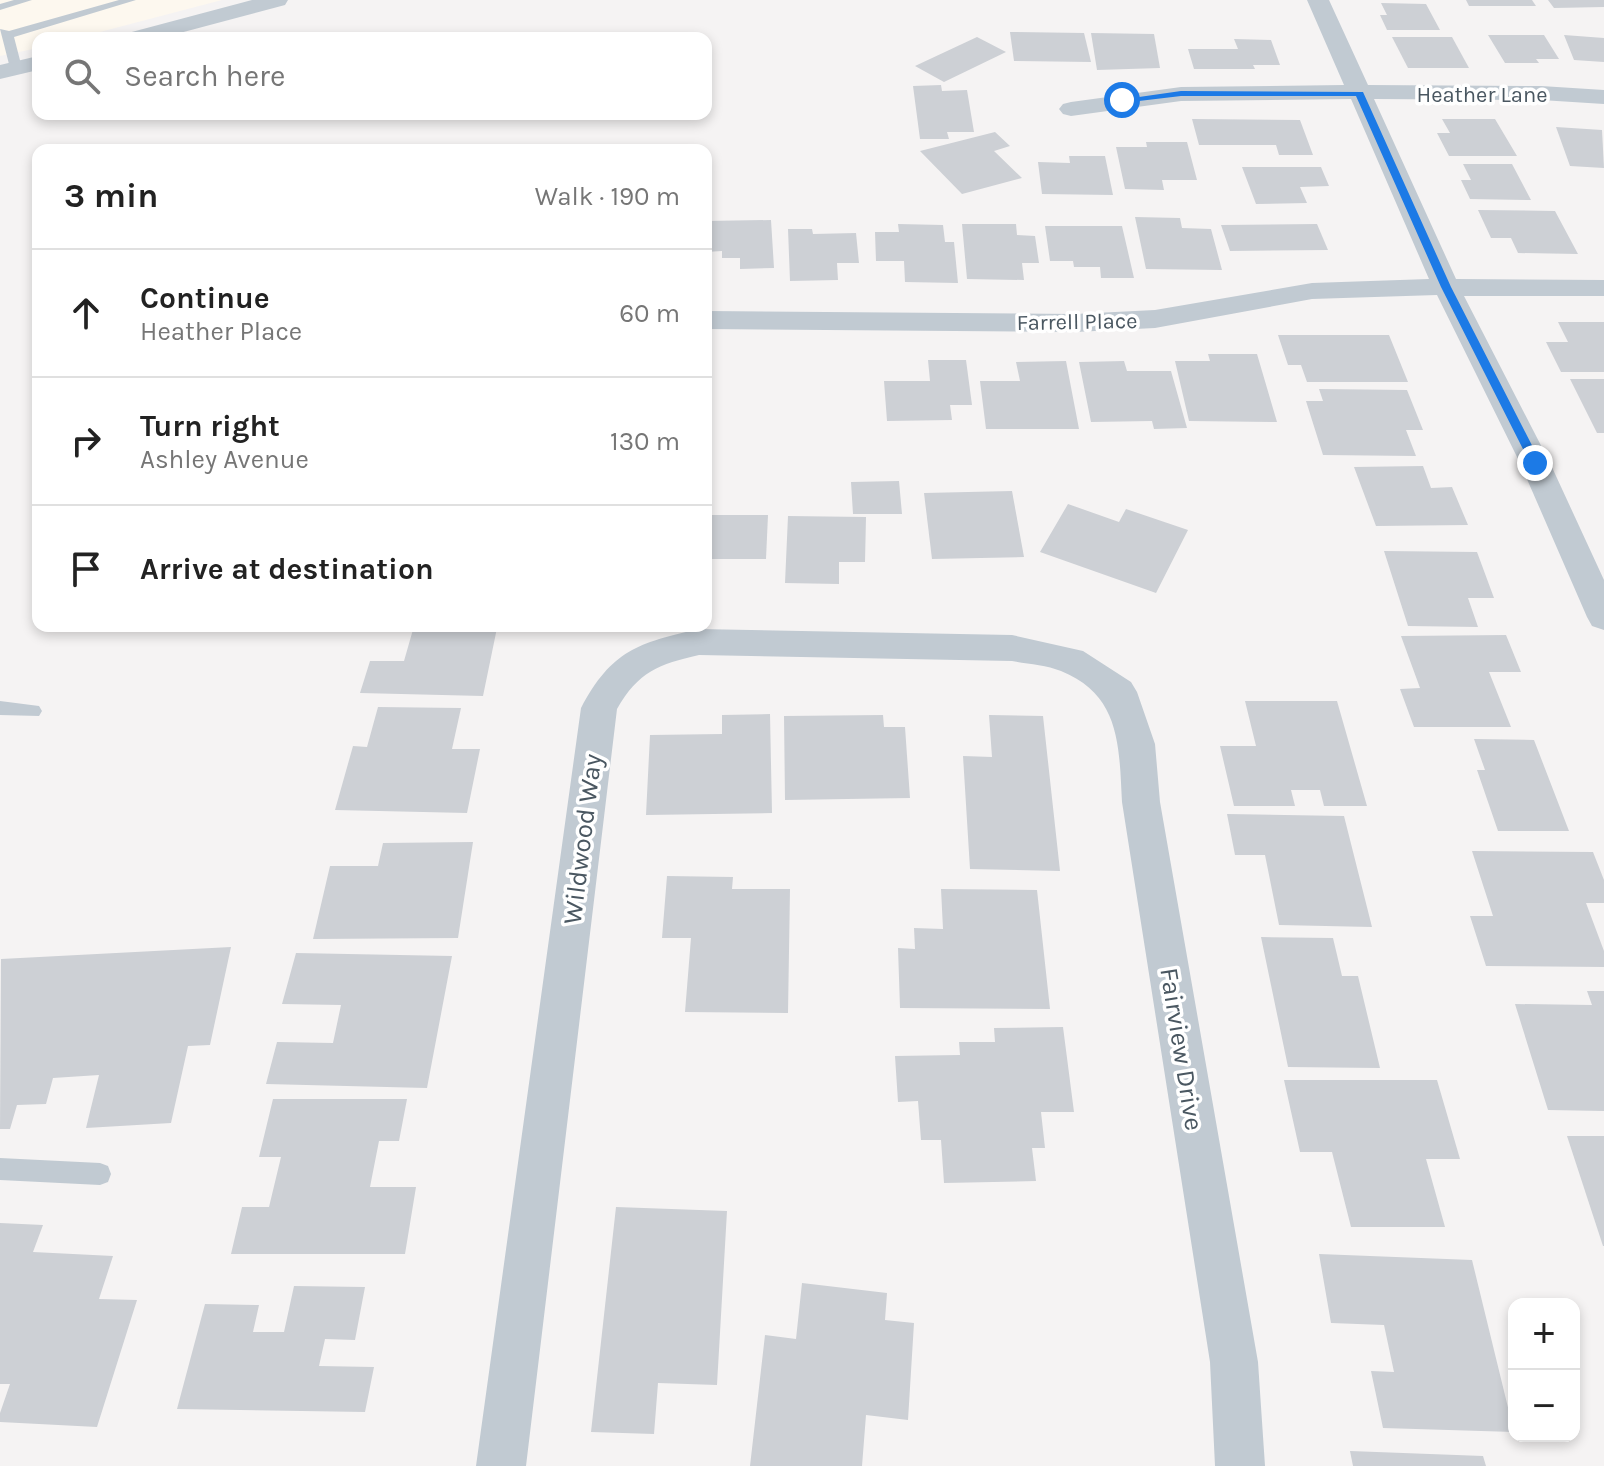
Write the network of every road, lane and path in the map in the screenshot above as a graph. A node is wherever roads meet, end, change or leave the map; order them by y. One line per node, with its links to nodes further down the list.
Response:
1 (27, 0): 5 (lane)
2 (131, 0): 7 (lane)
3 (277, 0): 6 (street)
4 (1318, 0): 9 (street)
5 (0, 7)
6 (158, 32)
7 (4, 34): 8 (lane)
8 (18, 68)
9 (1360, 94): 10 (street, Heather Lane); 11 (street, Heather Lane); 12 (street)
10 (1604, 97)
11 (1071, 109)
12 (1446, 287): 13 (street, Farrell Place); 14 (street, Farrell Place); 15 (street)
13 (1604, 288)
14 (712, 320)
15 (1604, 617)
16 (1071, 660): 21 (street, Wildwood Way); 22 (street, Fairview Drive)
17 (0, 708): 18 (lane)
18 (33, 711)
19 (0, 1169): 20 (lane)
20 (100, 1174)
21 (501, 1466)
22 (1240, 1466)

